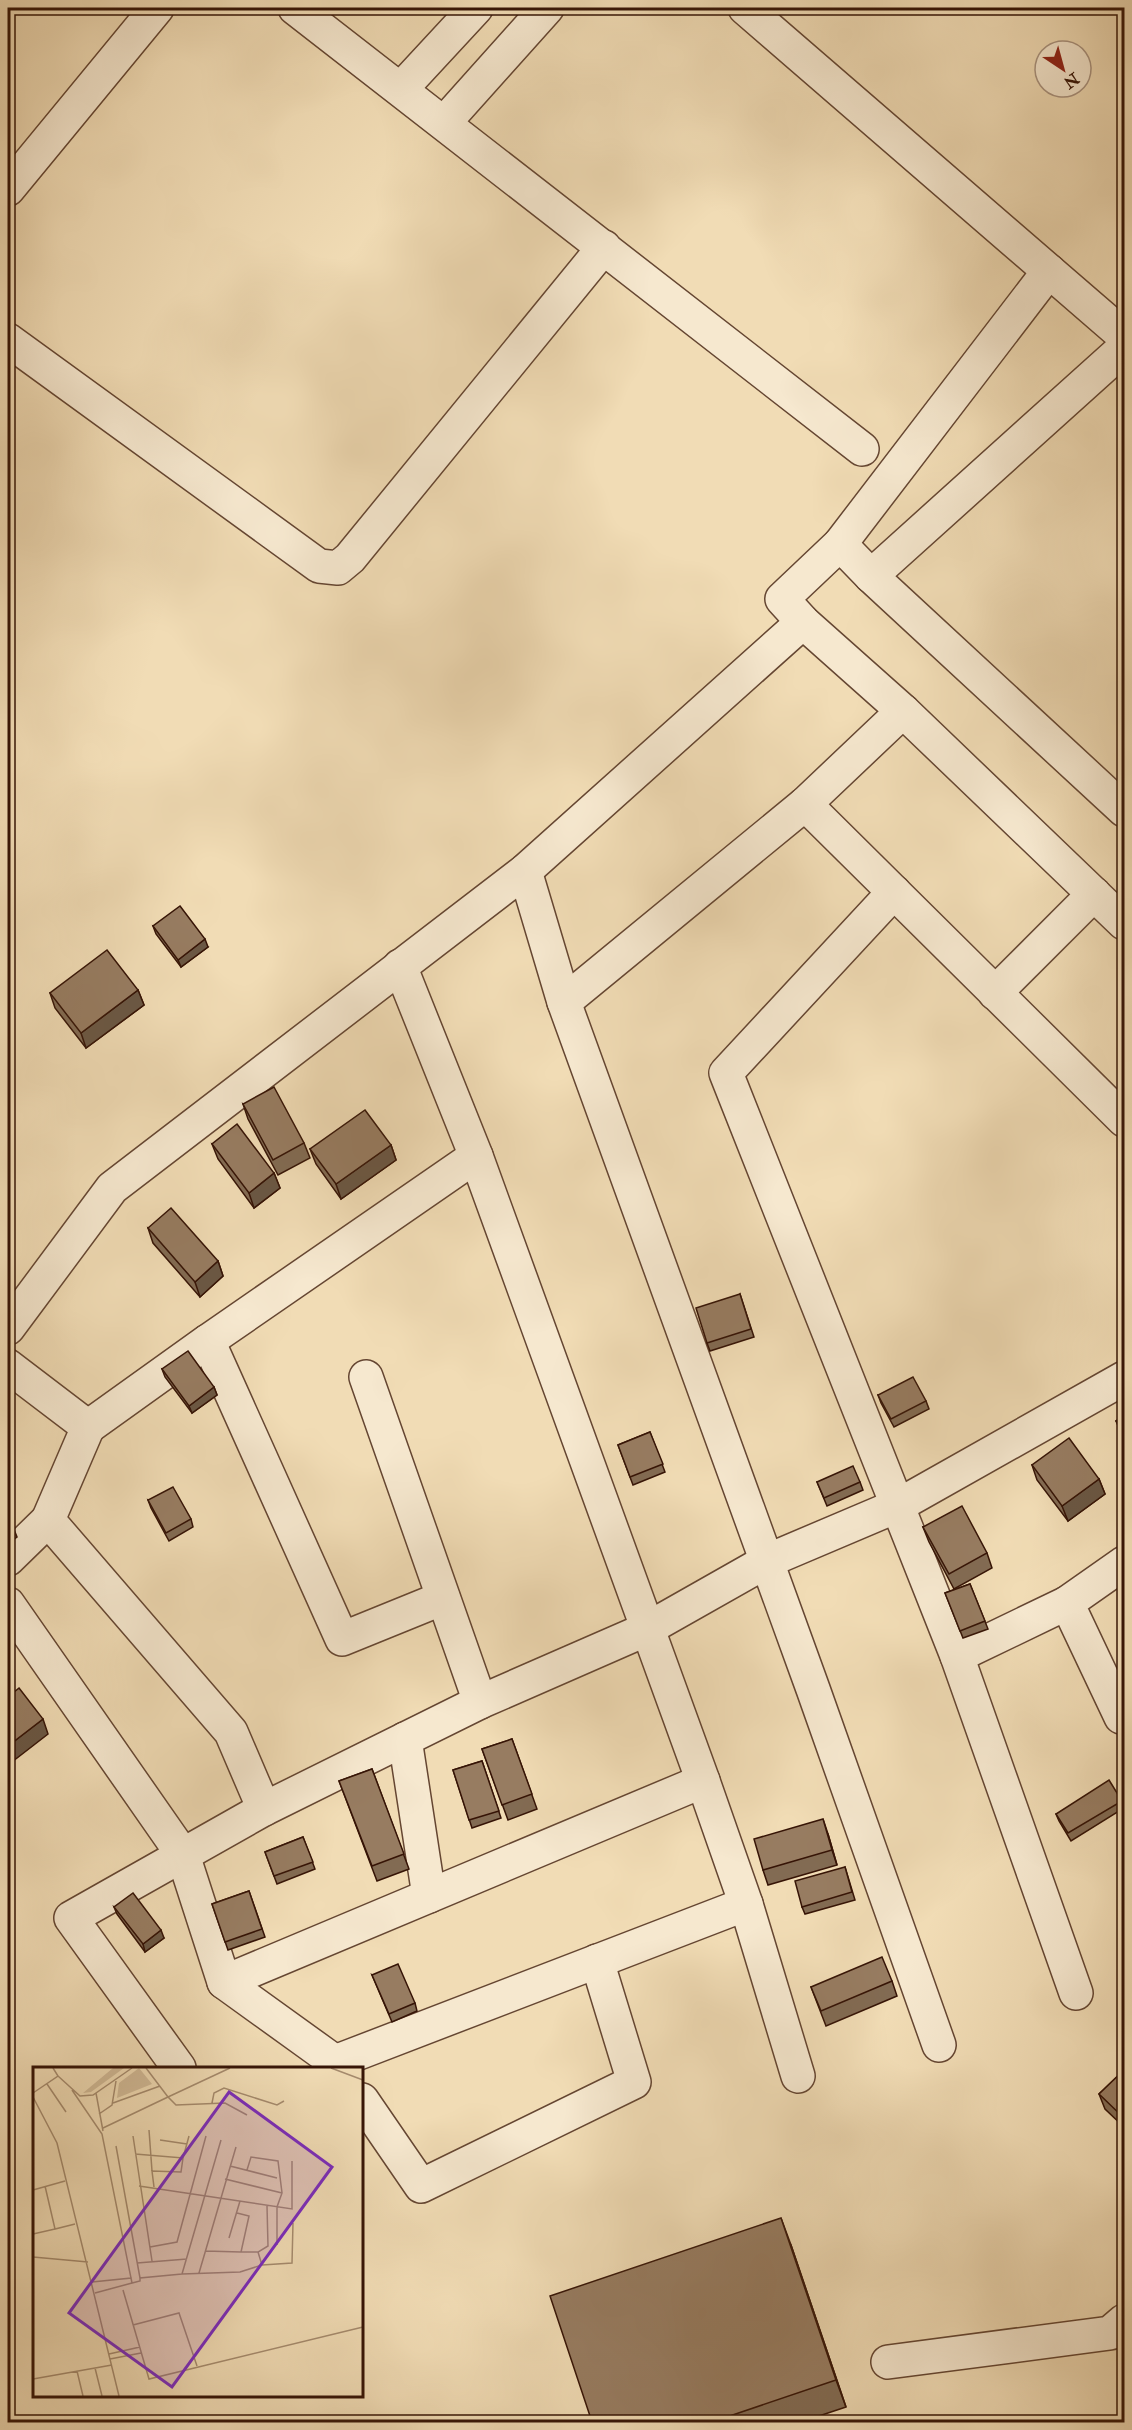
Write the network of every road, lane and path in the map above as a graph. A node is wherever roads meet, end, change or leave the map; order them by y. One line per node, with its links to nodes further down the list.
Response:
1 (157, 8): 8 (lane)
2 (295, 8): 6 (lane)
3 (476, 8): 6 (lane)
4 (547, 8): 7 (lane)
5 (745, 8): 10 (lane)
6 (401, 89): 7 (lane)
7 (444, 123): 9 (lane)
8 (8, 189)
9 (604, 247): 12 (lane); 14 (lane)
10 (1049, 271): 11 (lane); 15 (lane)
11 (1125, 336)
12 (8, 340)
13 (1125, 348): 16 (lane)
14 (862, 449)
15 (840, 544): 16 (lane); 17 (lane)
16 (871, 576): 20 (lane)
17 (803, 622): 18 (lane); 21 (lane)
18 (903, 711): 19 (lane); 23 (lane)
19 (805, 804): 22 (lane); 27 (lane)
20 (1125, 810)
21 (525, 871): 25 (lane); 27 (lane)
22 (894, 892): 26 (lane); 36 (lane)
23 (1094, 894): 24 (lane); 26 (lane)
24 (1125, 923)
25 (400, 966): 29 (lane); 30 (lane)
26 (995, 993): 28 (lane)
27 (564, 1002): 39 (lane)
28 (1125, 1120)
29 (476, 1156): 31 (lane); 44 (lane)
30 (8, 1328)
31 (208, 1341): 35 (lane); 41 (lane)
32 (8, 1366): 35 (lane)
33 (366, 1377): 41 (lane)
34 (1125, 1378): 36 (lane)
35 (88, 1426): 37 (lane)
36 (899, 1505): 39 (lane); 45 (lane)
37 (48, 1520): 38 (lane); 50 (lane)
38 (8, 1559)
39 (767, 1562): 44 (lane); 57 (lane)
40 (1125, 1563): 42 (lane)
41 (443, 1598): 46 (lane)
42 (1067, 1603): 45 (lane); 47 (lane)
43 (8, 1604): 51 (lane)
44 (647, 1629): 46 (lane); 49 (lane)
45 (957, 1656): 56 (lane)
46 (480, 1702): 48 (lane)
47 (1123, 1720)
48 (405, 1739): 50 (lane); 52 (lane)
49 (703, 1781): 52 (lane); 53 (lane)
50 (264, 1809): 51 (lane)
51 (183, 1855): 55 (lane); 59 (lane)
52 (429, 1896): 55 (lane)
53 (746, 1904): 54 (lane); 60 (lane)
54 (597, 1961): 58 (lane); 61 (lane)
55 (224, 1982): 58 (lane)
56 (1076, 1993)
57 (939, 2045)
58 (337, 2066)
59 (178, 2067)
60 (798, 2076)
61 (363, 2101)
62 (1125, 2321): 63 (lane)
63 (888, 2362)

